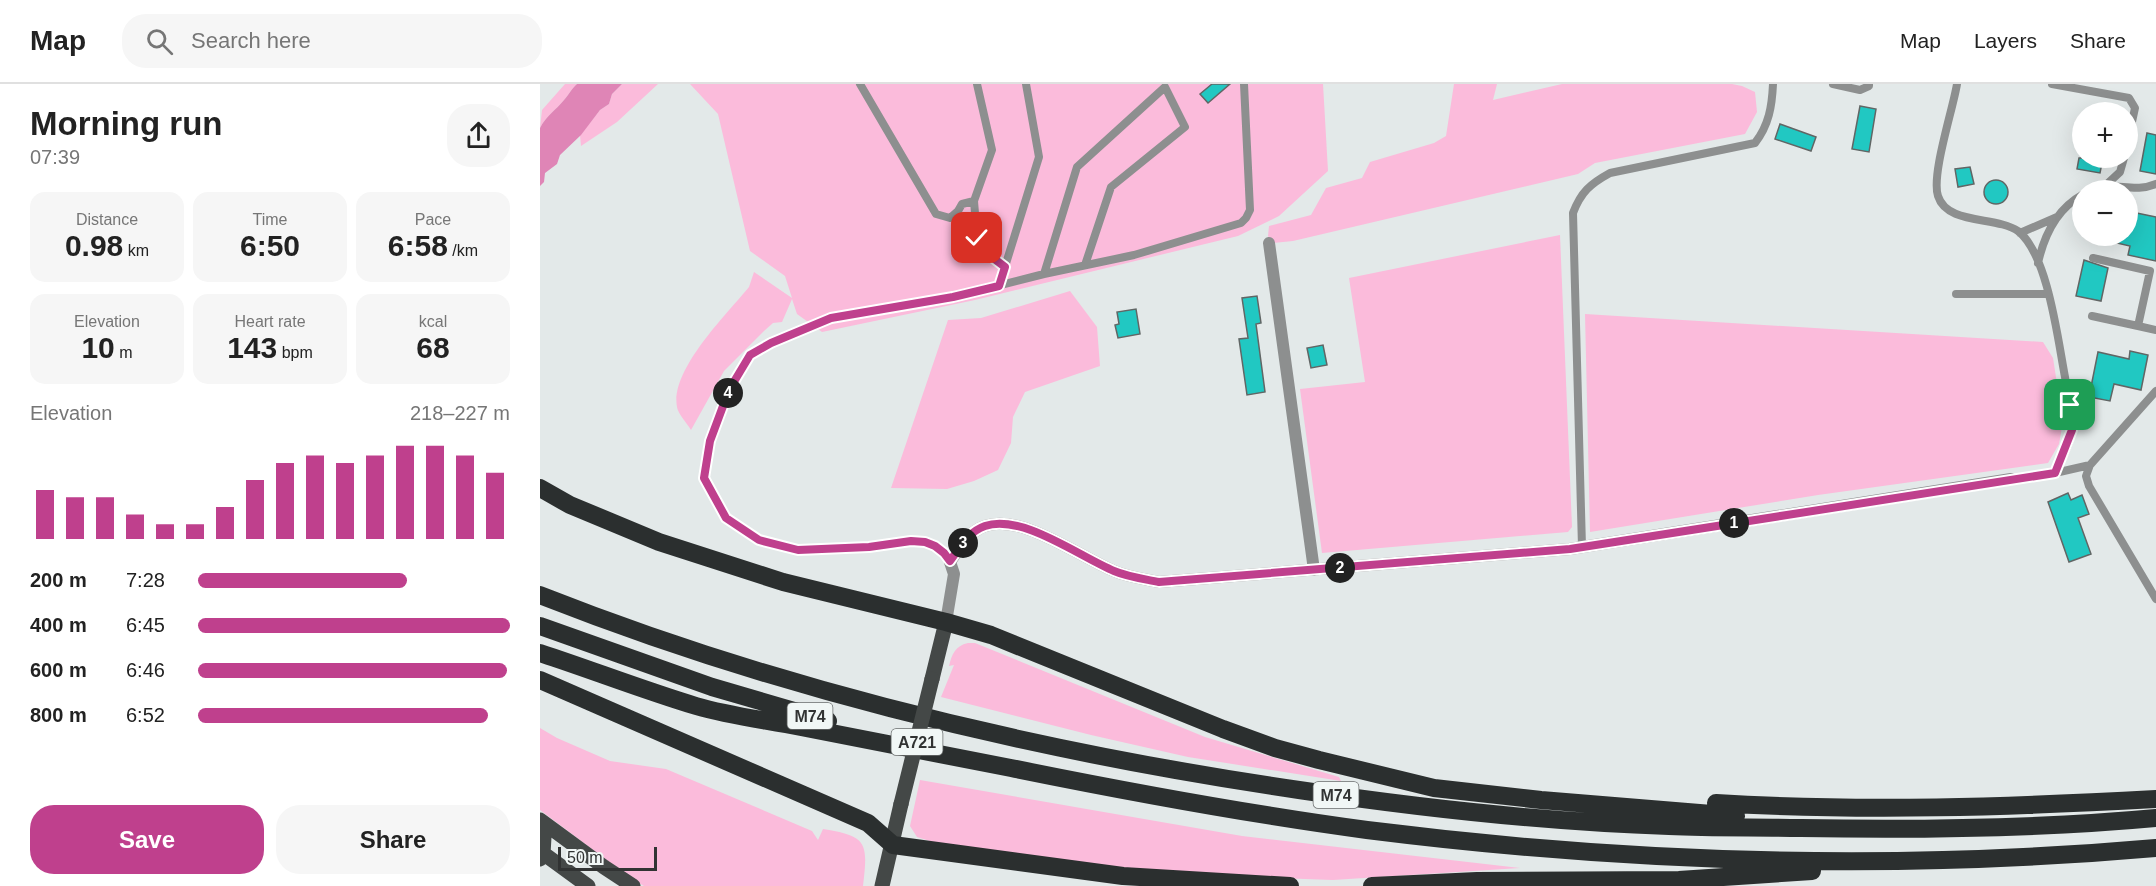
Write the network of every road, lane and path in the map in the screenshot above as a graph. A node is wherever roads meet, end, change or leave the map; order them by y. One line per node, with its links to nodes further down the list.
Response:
1 (860, 84): 16 (lane)
2 (977, 84): 16 (lane)
3 (1026, 84): 24 (lane)
4 (1244, 84): 23 (lane)
5 (1773, 84): 37 (lane)
6 (1833, 84): 7 (lane)
7 (1869, 84)
8 (1957, 84): 19 (lane)
9 (2052, 84): 11 (lane)
10 (1166, 85): 23 (lane); 25 (lane)
11 (2131, 102)
12 (2121, 168): 13 (lane)
13 (2111, 180)
14 (2156, 184): 15 (lane)
15 (2138, 188)
16 (974, 201): 24 (lane)
17 (2072, 201): 18 (lane)
18 (2061, 215): 19 (lane); 22 (lane)
19 (2020, 233): 22 (lane)
20 (1269, 243): 39 (street)
21 (2093, 258): 30 (lane)
22 (2038, 263): 28 (lane)
23 (1085, 265): 25 (lane)
24 (1005, 267): 26 (lane)
25 (1044, 274): 26 (lane)
26 (999, 286): 38 (lane)
27 (1956, 294): 28 (lane)
28 (2049, 294): 34 (lane)
29 (2092, 316): 30 (lane)
30 (2139, 326): 31 (lane)
31 (2156, 330)
32 (2156, 391): 33 (lane)
33 (2090, 465): 34 (lane); 41 (lane)
34 (2055, 473): 35 (lane)
35 (2011, 479): 37 (street)
36 (540, 488): 42 (highway, M74)
37 (1582, 547): 39 (street)
38 (950, 561): 39 (street); 42 (street)
39 (1314, 570)
40 (540, 595): 51 (highway, M74)
41 (2156, 599)
42 (946, 622): 46 (highway, M74); 53 (main road, A721, bridge)
43 (540, 626): 47 (highway, M74)
44 (540, 653): 47 (highway)
45 (540, 680): 53 (highway)
46 (1362, 771): 48 (highway, M74); 51 (highway)
47 (1086, 783): 55 (highway, M74)
48 (2156, 799)
49 (2156, 818): 51 (highway, M74)
50 (540, 820): 52 (main road)
51 (1920, 830)
52 (544, 844): 57 (main road); 58 (main road)
53 (893, 845): 59 (main road, A721); 60 (highway)
54 (2156, 848): 55 (highway, M74)
55 (2095, 853): 61 (highway, M74)
56 (572, 886): 57 (street)
57 (588, 886)
58 (633, 886)
59 (882, 886)
60 (1290, 886)
61 (1372, 886)

